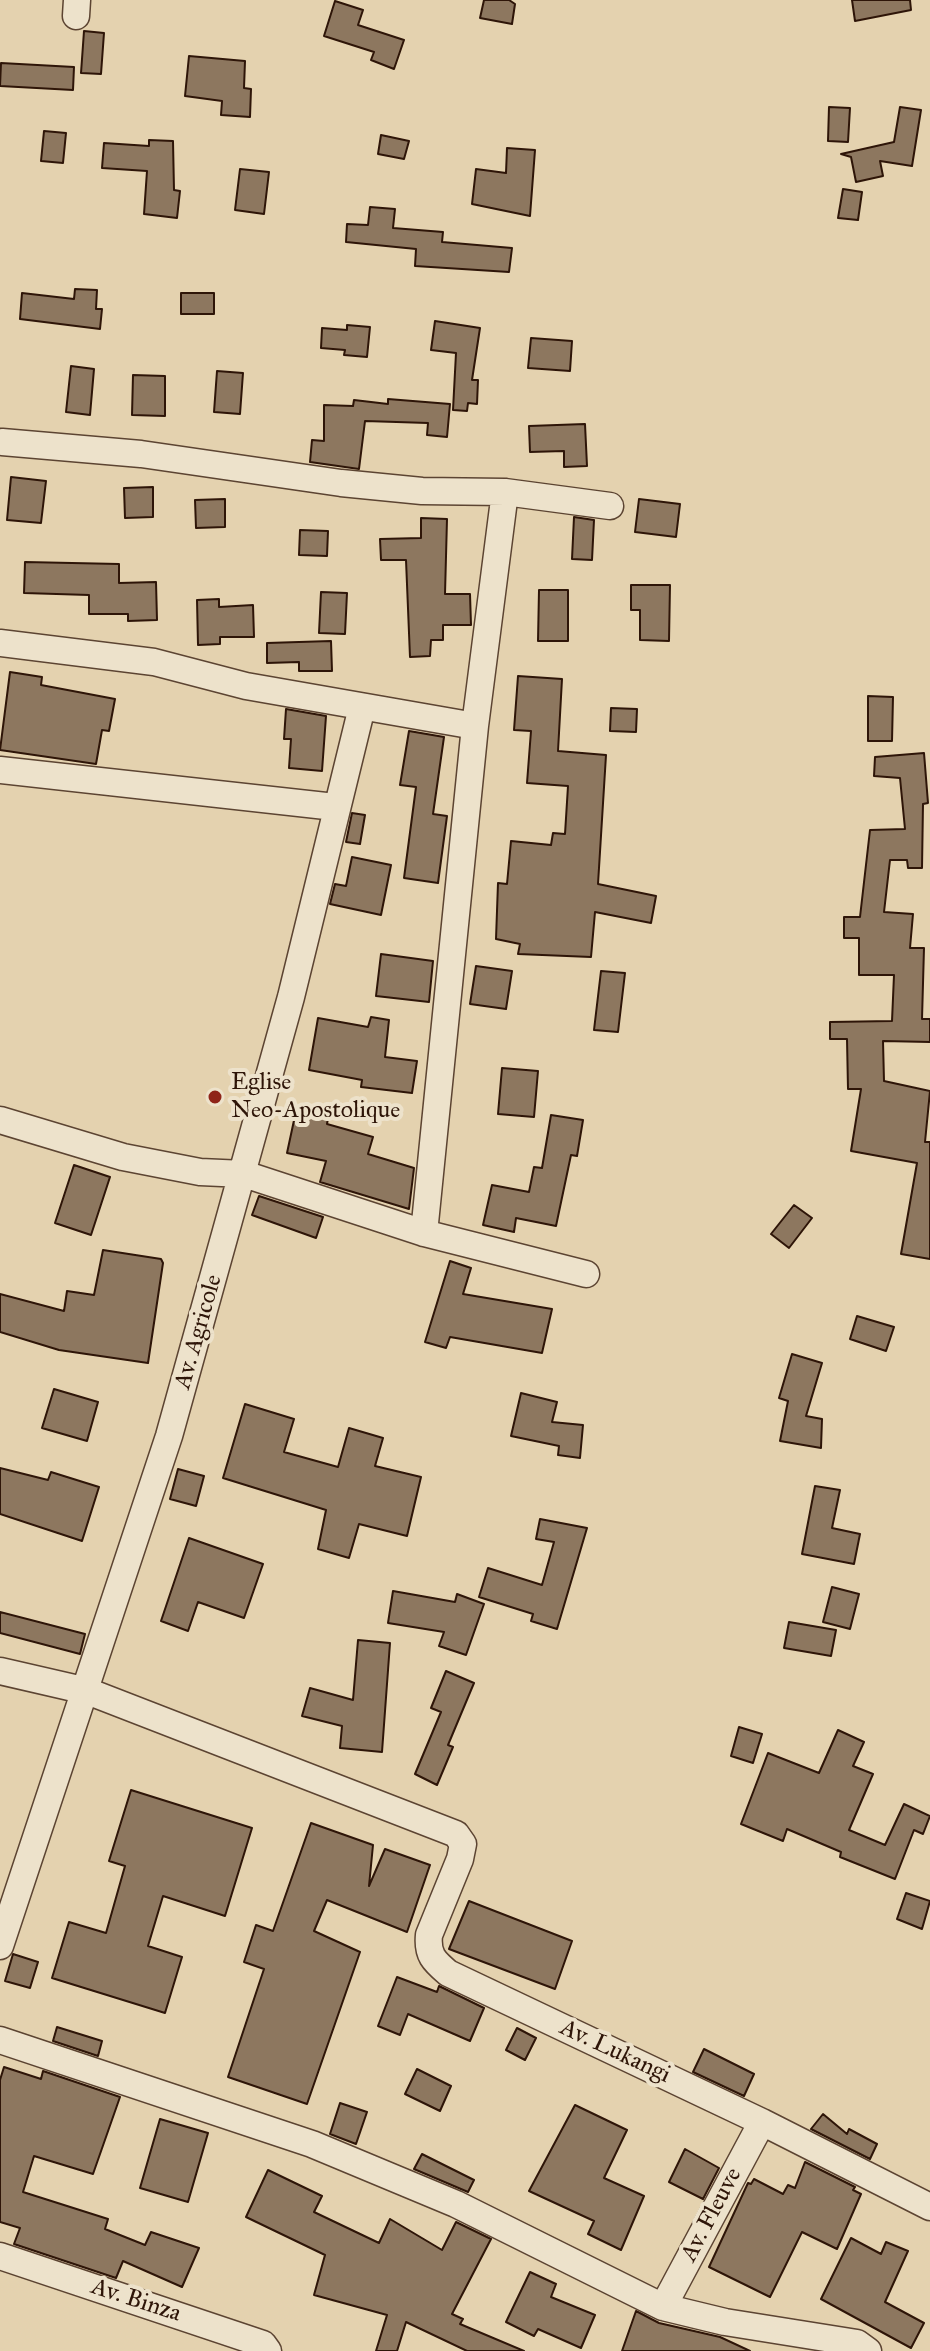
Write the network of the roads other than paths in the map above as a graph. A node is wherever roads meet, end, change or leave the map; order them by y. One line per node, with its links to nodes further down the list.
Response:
1 (2, 442): 2 (street)
2 (505, 492): 3 (street); 6 (street)
3 (610, 506)
4 (0, 643): 5 (street)
5 (362, 707): 6 (street); 8 (street, Av. Agricole)
6 (475, 726): 11 (street)
7 (0, 770): 8 (street)
8 (335, 807): 10 (street, Av. Agricole)
9 (0, 1120): 10 (street)
10 (244, 1174): 11 (street); 14 (street, Av. Agricole)
11 (424, 1233): 12 (street)
12 (586, 1274)
13 (0, 1671): 14 (street)
14 (87, 1691): 15 (street, Av. Agricole); 17 (street, Av. Lukangi)
15 (0, 1946)
16 (0, 2040): 20 (street)
17 (762, 2122): 18 (street, Av. Lukangi); 20 (street, Av. Fleuve)
18 (930, 2207)
19 (0, 2256): 21 (street, Av. Binza)
20 (663, 2307): 22 (street)
21 (268, 2351)
22 (868, 2351)

